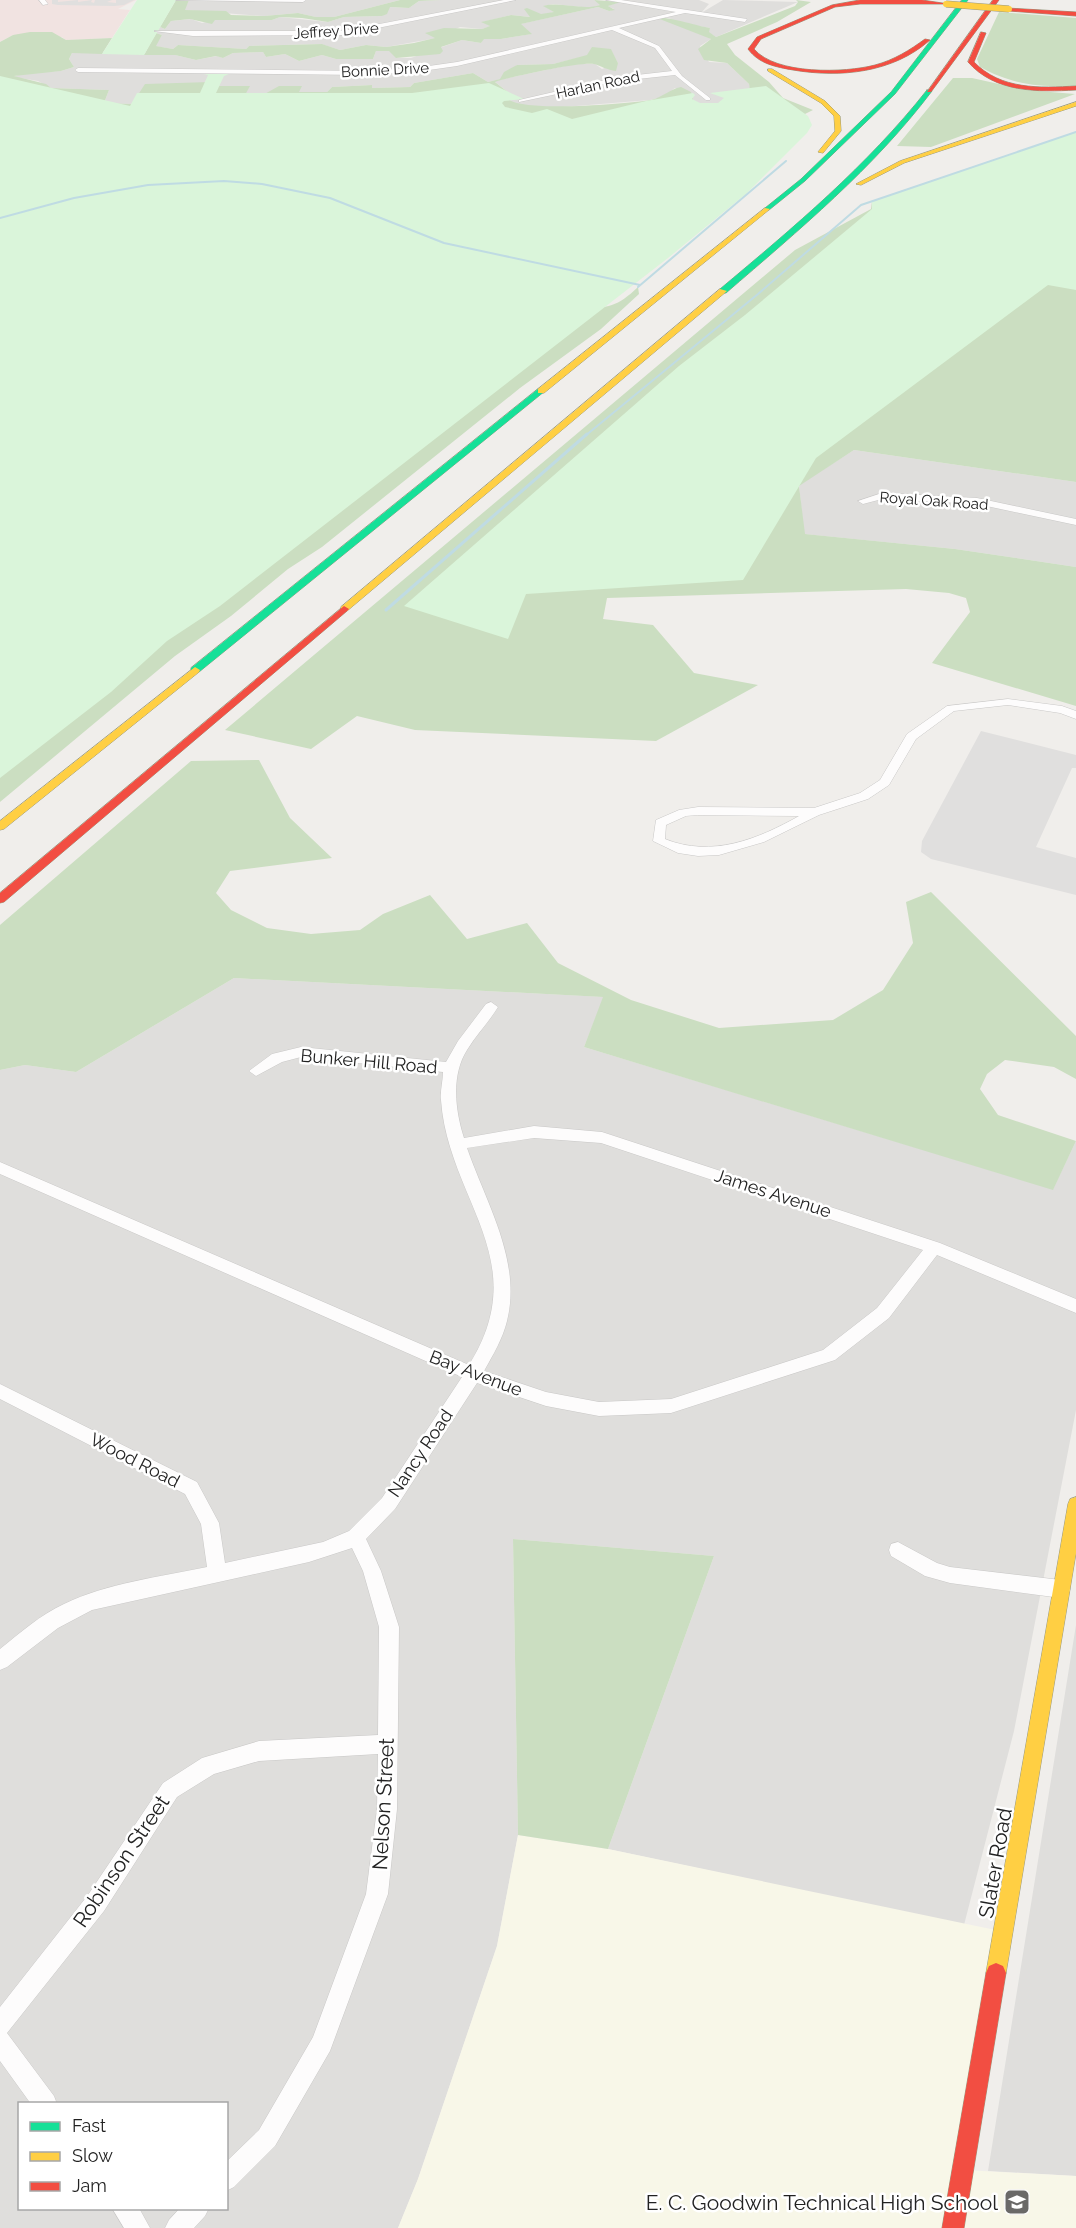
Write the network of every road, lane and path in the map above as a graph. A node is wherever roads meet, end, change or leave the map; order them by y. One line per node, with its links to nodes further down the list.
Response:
1 (178, 0): 2 (street)
2 (303, 0)
3 (513, 0): 15 (street, Jeffrey Drive)
4 (609, 0): 10 (street)
5 (888, 0): 8 (main road)
6 (965, 0): 13 (main road)
7 (997, 0): 18 (main road); 23 (main road)
8 (922, 2): 9 (main road); 11 (main road, bridge)
9 (830, 4): 13 (main road); 22 (main road)
10 (686, 11): 12 (street); 14 (street, Bonnie Drive)
11 (1076, 14)
12 (745, 20)
13 (945, 26): 22 (main road)
14 (613, 28): 16 (street, Bonnie Drive); 17 (street)
15 (157, 31)
16 (78, 70)
17 (676, 73): 19 (street); 20 (street, Harlan Road)
18 (1076, 88)
19 (708, 99)
20 (521, 101)
21 (1076, 104): 23 (main road)
22 (792, 189): 28 (main road)
23 (822, 207): 29 (main road)
24 (863, 501): 25 (street, Royal Oak Road)
25 (1076, 522)
26 (1076, 715): 27 (street)
27 (815, 812): 27 (street)
28 (0, 827)
29 (0, 899)
30 (491, 1007): 31 (street, Nancy Road)
31 (451, 1068): 32 (street, Bunker Hill Road); 33 (street, Nancy Road)
32 (256, 1071)
33 (460, 1144): 35 (street, James Avenue); 37 (street, Nancy Road)
34 (0, 1168): 37 (street, Bay Avenue)
35 (934, 1247): 36 (street, James Avenue); 37 (street, Bay Avenue)
36 (1076, 1306)
37 (472, 1374): 40 (street, Nancy Road)
38 (0, 1391): 42 (street, Wood Road)
39 (1076, 1504): 43 (main road, Slater Road)
40 (356, 1537): 42 (street, Nancy Road); 45 (street, Nelson Street)
41 (898, 1550): 43 (street)
42 (217, 1572): 44 (street, Nancy Road)
43 (1061, 1589): 54 (main road, Slater Road)
44 (0, 1661)
45 (387, 1744): 46 (street, Robinson Street); 49 (street, Nelson Street)
46 (0, 2025)
47 (0, 2042): 48 (street)
48 (45, 2102)
49 (228, 2176)
50 (125, 2210): 52 (street)
51 (195, 2210): 53 (street)
52 (138, 2228)
53 (177, 2228)
54 (953, 2228)

